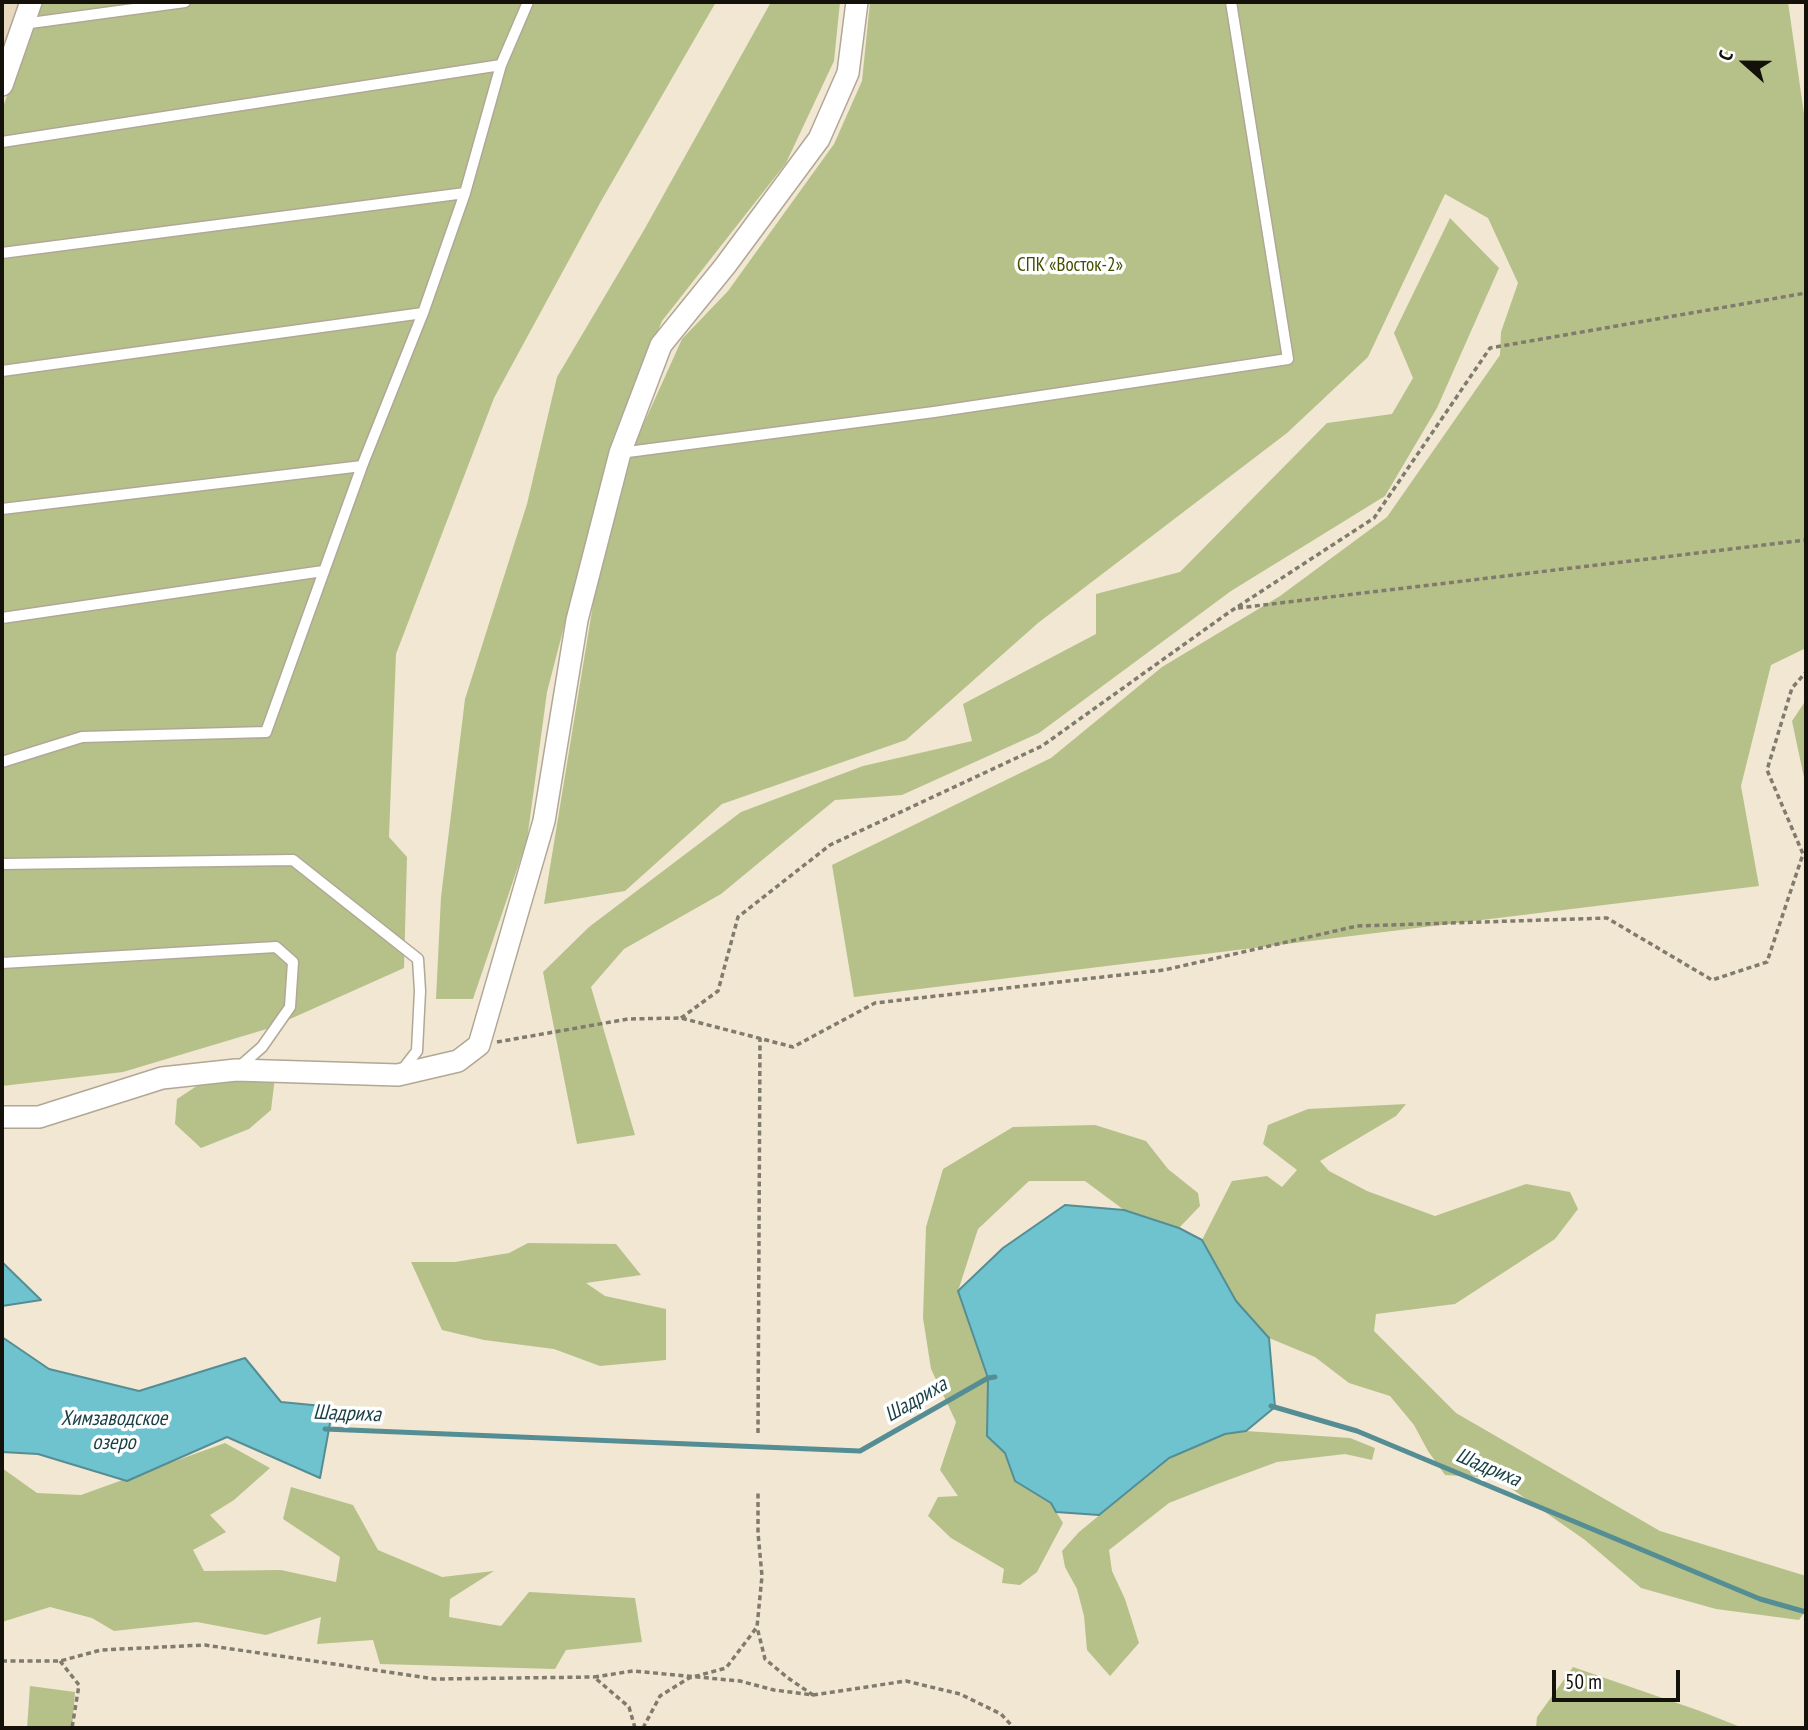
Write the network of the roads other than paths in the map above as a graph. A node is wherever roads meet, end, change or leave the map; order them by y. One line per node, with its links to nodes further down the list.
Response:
1 (31, 2): 6 (street)
2 (184, 2): 6 (lane)
3 (528, 2): 7 (lane)
4 (857, 2): 14 (street)
5 (1231, 2): 14 (lane)
6 (23, 24): 8 (street)
7 (501, 65): 9 (lane); 10 (lane)
8 (2, 85)
9 (2, 142)
10 (465, 193): 11 (lane); 12 (lane)
11 (2, 253)
12 (423, 313): 13 (lane); 15 (lane)
13 (2, 371)
14 (620, 453): 23 (street)
15 (362, 466): 16 (lane); 17 (lane)
16 (2, 509)
17 (323, 571): 18 (lane); 19 (lane)
18 (2, 618)
19 (2, 762)
20 (2, 864): 23 (lane)
21 (2, 963): 22 (lane)
22 (236, 1070): 23 (street); 24 (street)
23 (398, 1075)
24 (2, 1117)

